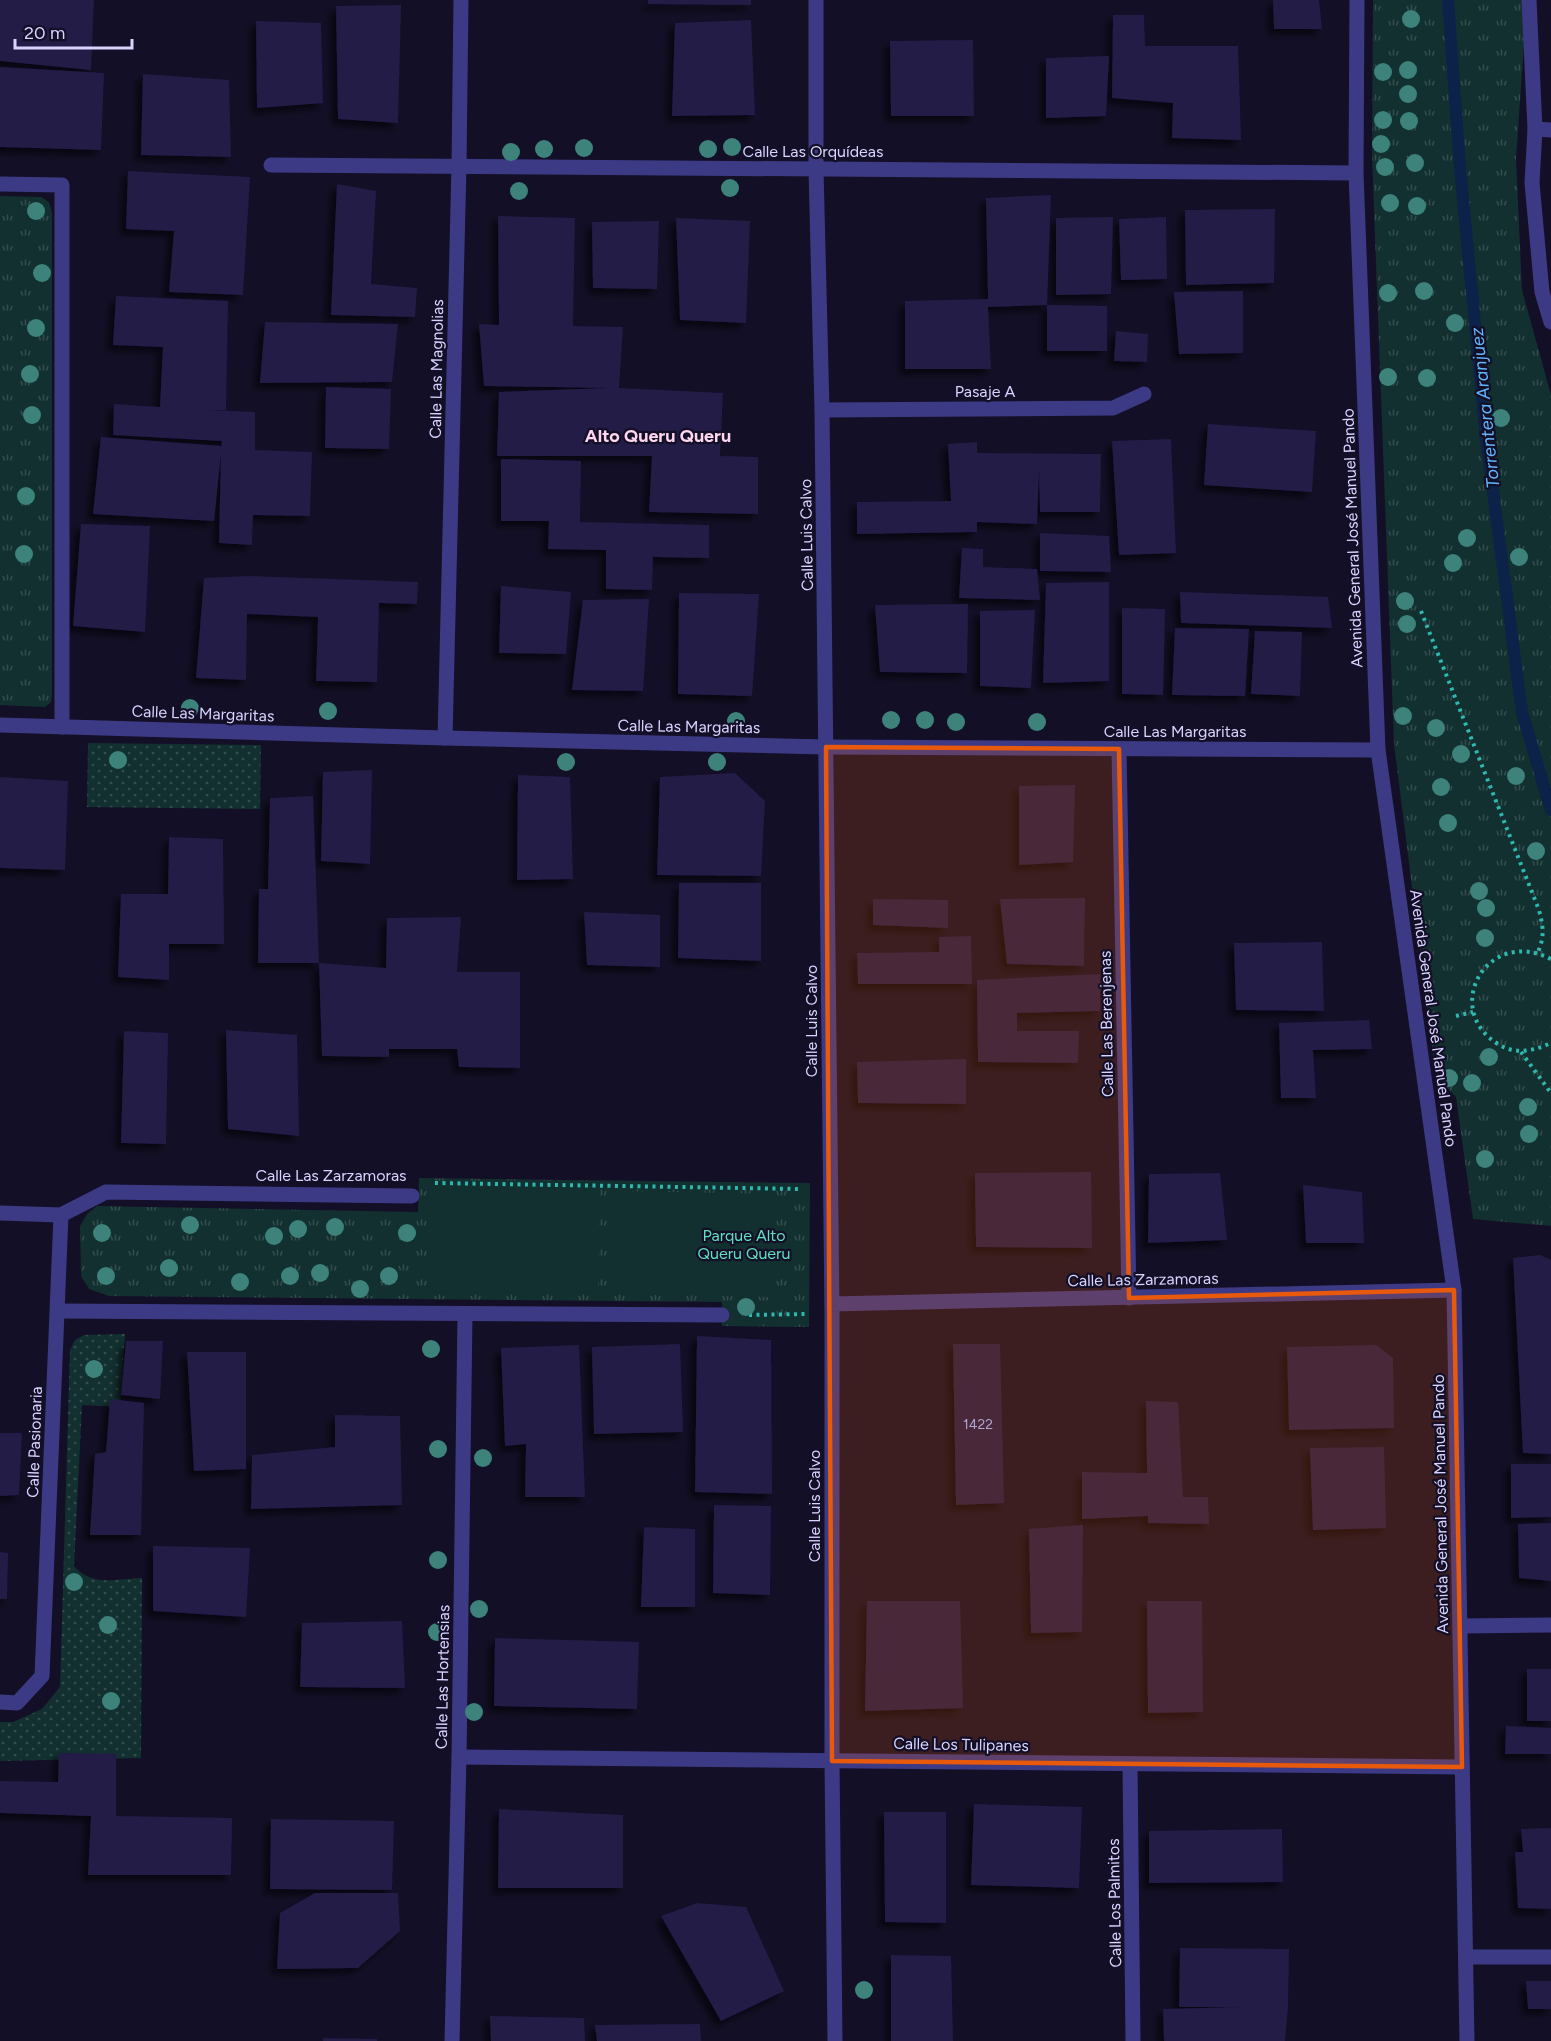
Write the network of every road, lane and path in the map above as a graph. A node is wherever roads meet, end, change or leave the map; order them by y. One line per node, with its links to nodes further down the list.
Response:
1 (460, 0): 8 (street, Calle Las Magnolias)
2 (816, 0): 9 (street, Calle Luis Calvo)
3 (1357, 0): 10 (street, Avenida General José Manuel Pando)
4 (1529, 0): 5 (street)
5 (1535, 129): 6 (street); 12 (street)
6 (1551, 130)
7 (271, 165): 8 (street, Calle Las Orquídeas)
8 (459, 166): 9 (street, Calle Las Orquídeas); 18 (street, Calle Las Magnolias)
9 (816, 169): 10 (street, Calle Las Orquídeas); 14 (street, Calle Luis Calvo)
10 (1356, 173): 21 (street, Avenida General José Manuel Pando)
11 (0, 184): 17 (street)
12 (1551, 322)
13 (1144, 394): 14 (street, Pasaje A)
14 (822, 410): 19 (street, Calle Luis Calvo)
15 (1421, 610): 22 (path)
16 (0, 725): 17 (street, Calle Las Margaritas)
17 (62, 727): 18 (street, Calle Las Margaritas)
18 (445, 738): 19 (street, Calle Las Margaritas)
19 (826, 747): 20 (street, Calle Las Margaritas); 35 (street, Calle Luis Calvo)
20 (1119, 749): 21 (street, Calle Las Margaritas); 34 (street, Calle Las Berenjenas)
21 (1378, 750): 33 (street, Avenida General José Manuel Pando)
22 (1538, 952): 23 (path); 24 (path)
23 (1551, 959)
24 (1473, 1012): 25 (path); 27 (path)
25 (1456, 1016)
26 (1551, 1043): 27 (path)
27 (1520, 1051): 28 (path)
28 (1551, 1094)
29 (780, 1188): 30 (path, Calle Las Zarzamoras)
30 (412, 1196): 32 (street, Calle Las Zarzamoras)
31 (0, 1213): 32 (street)
32 (60, 1215): 36 (street, Calle Pasionaria)
33 (1454, 1290): 34 (street, Calle Las Zarzamoras); 40 (street, Avenida General José Manuel Pando)
34 (1129, 1298): 35 (street, Calle Las Zarzamoras)
35 (832, 1304): 43 (street, Calle Luis Calvo)
36 (58, 1311): 37 (street); 41 (street, Calle Pasionaria)
37 (465, 1314): 38 (street); 42 (street, Calle Las Hortensias)
38 (722, 1315)
39 (1551, 1625): 40 (street)
40 (1460, 1626): 45 (street, Avenida General José Manuel Pando)
41 (0, 1702)
42 (459, 1757): 43 (street, Calle Los Tulipanes); 48 (street, Calle Las Hortensias)
43 (832, 1761): 44 (street, Calle Los Tulipanes); 49 (street, Calle Luis Calvo)
44 (1131, 1765): 45 (street, Calle Los Tulipanes); 50 (street, Calle Los Palmitos)
45 (1462, 1767): 46 (street, Avenida General José Manuel Pando)
46 (1467, 1957): 47 (street); 51 (street, Avenida General José Manuel Pando)
47 (1551, 1957)
48 (452, 2041)
49 (835, 2041)
50 (1133, 2041)
51 (1467, 2041)

